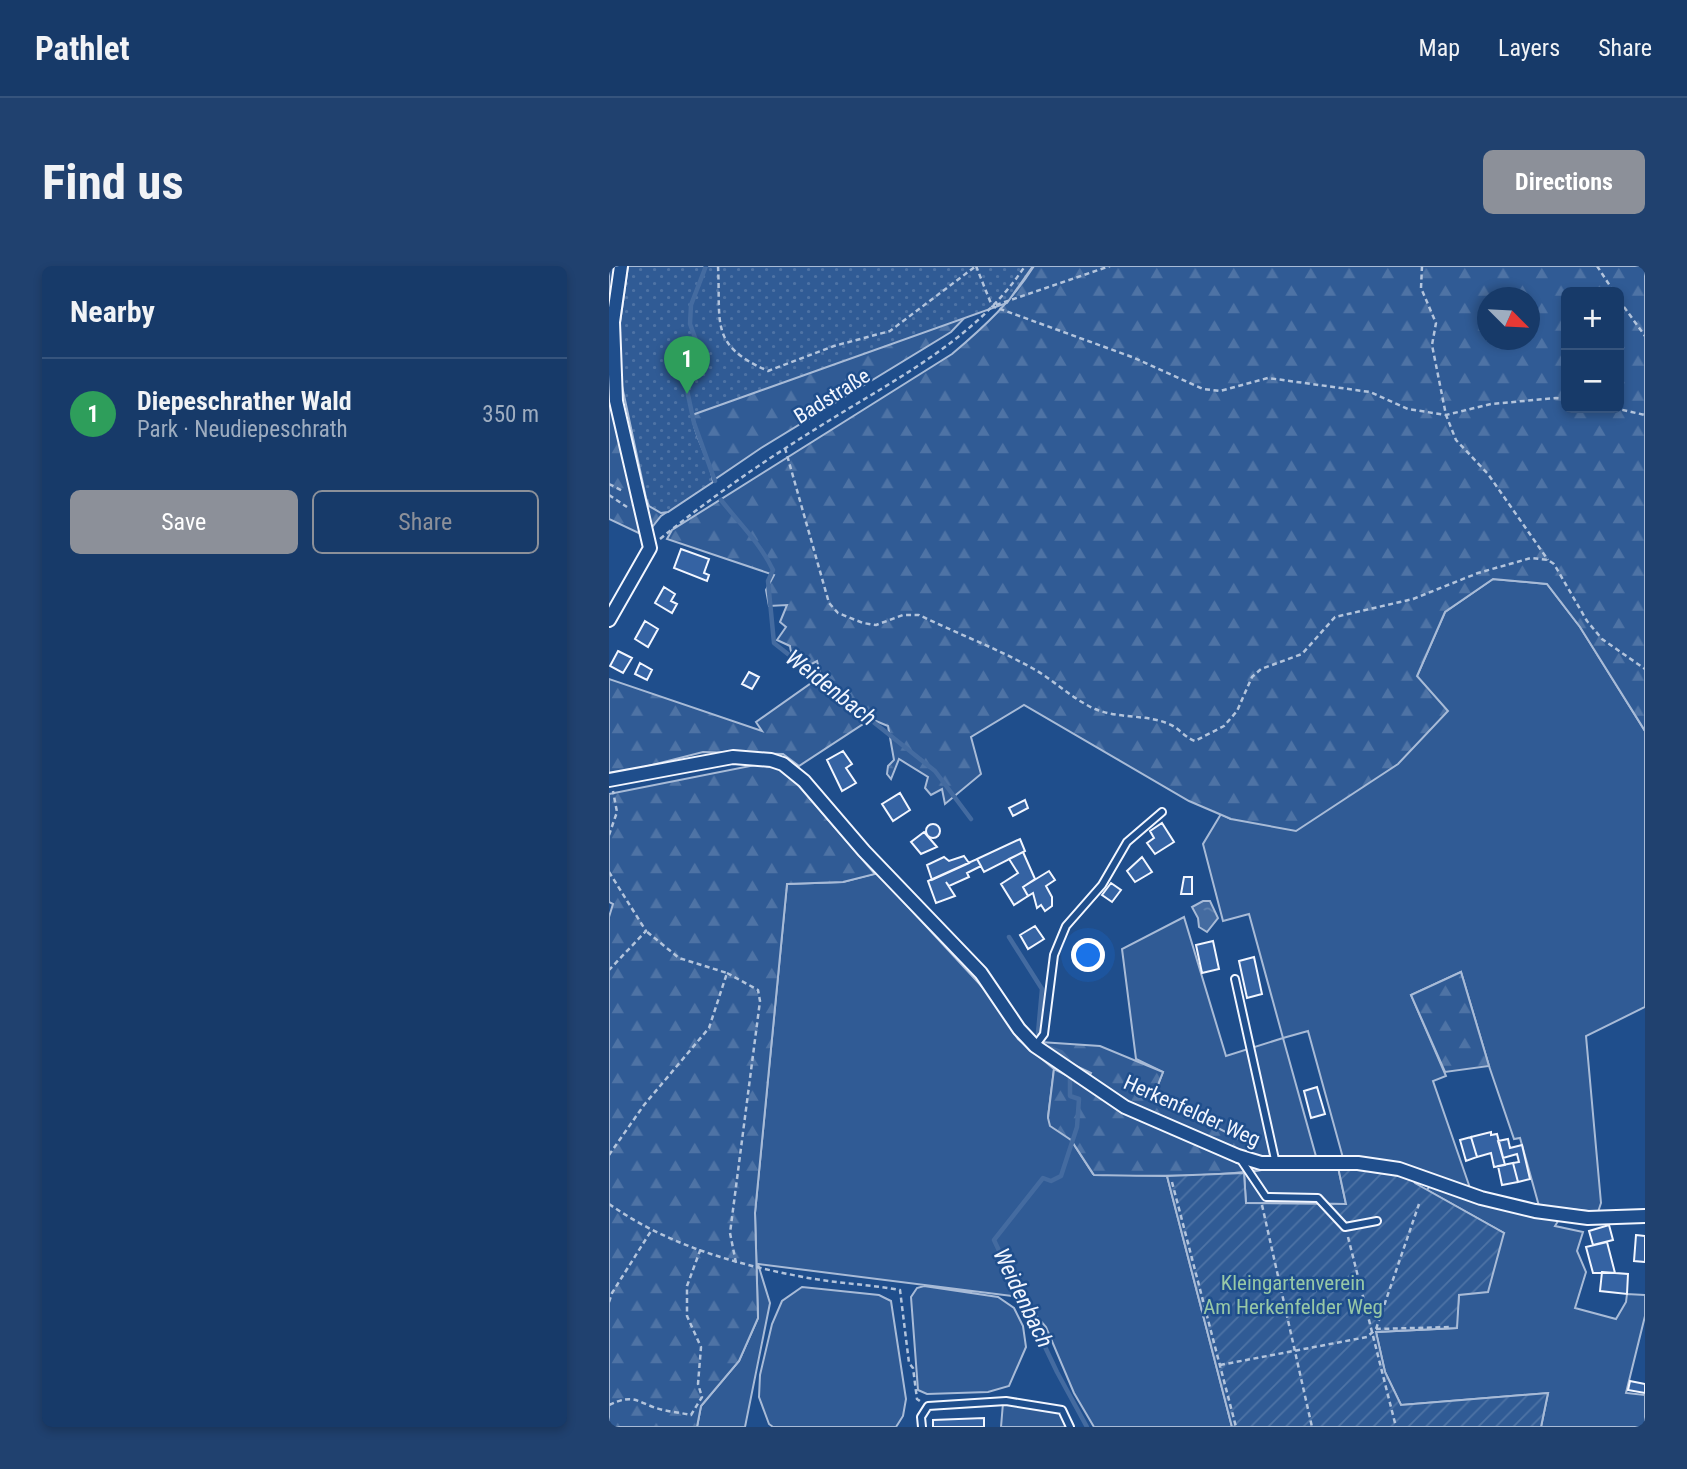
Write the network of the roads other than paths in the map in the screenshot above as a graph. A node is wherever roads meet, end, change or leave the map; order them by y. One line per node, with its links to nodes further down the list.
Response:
1 (621, 266): 2 (street)
2 (609, 620)
3 (610, 780): 6 (street, Herkenfelder Weg)
4 (1162, 812): 6 (lane)
5 (1235, 979): 8 (lane)
6 (1035, 1046): 7 (street, Herkenfelder Weg)
7 (1238, 1156): 8 (street, Herkenfelder Weg); 10 (lane)
8 (1276, 1164): 9 (street, Herkenfelder Weg)
9 (1645, 1216)
10 (1377, 1221)
11 (922, 1427): 12 (lane)
12 (1070, 1427)

